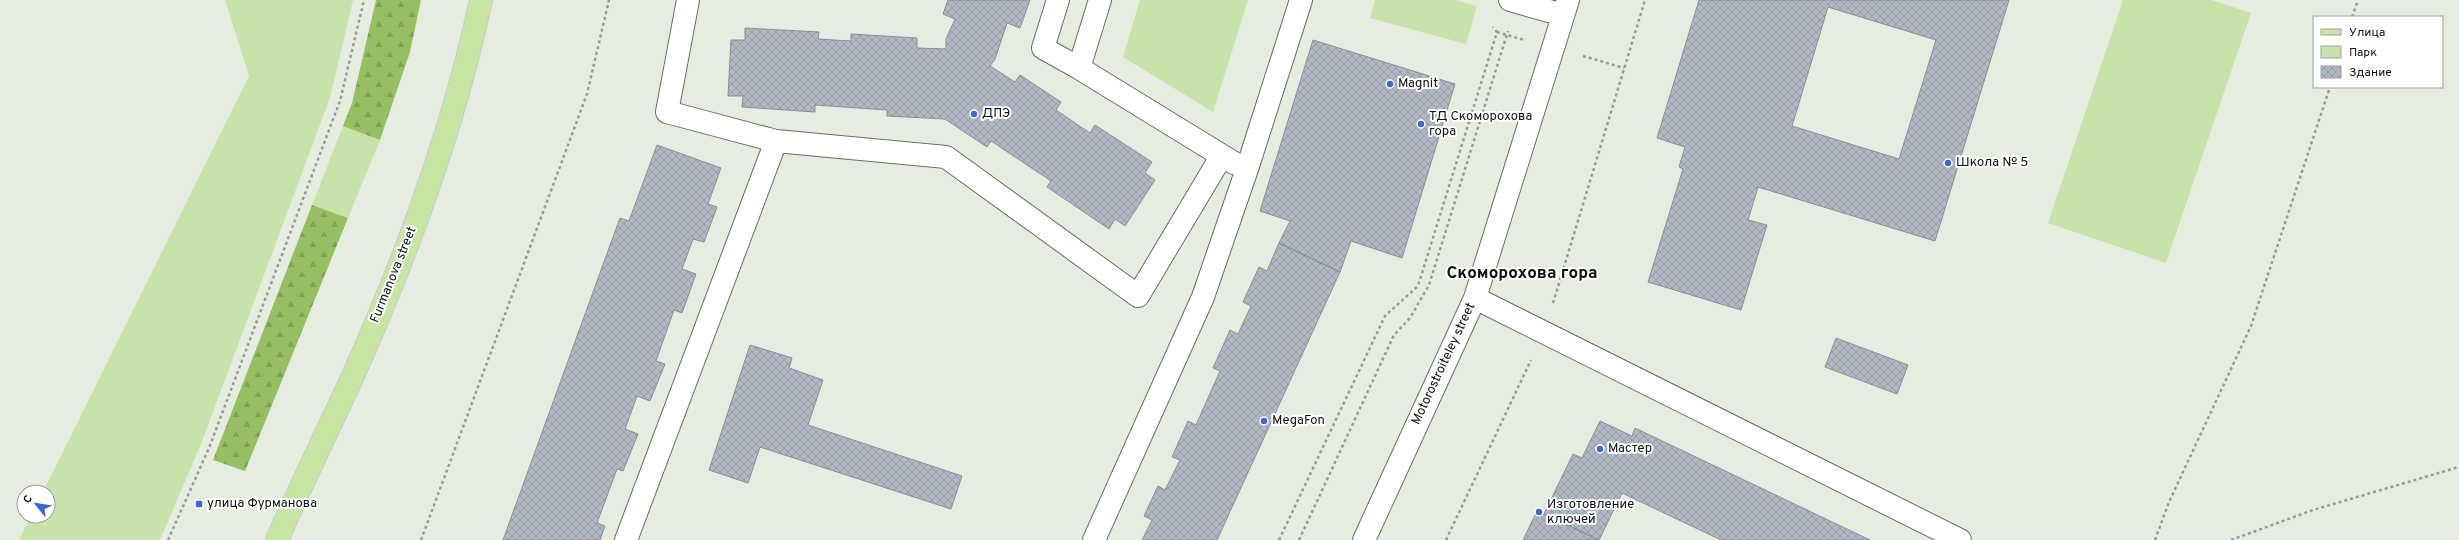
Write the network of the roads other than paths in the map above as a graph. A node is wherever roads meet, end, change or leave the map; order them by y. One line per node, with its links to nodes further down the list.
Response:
1 (481, 0): 13 (main road, Furmanova street)
2 (688, 0): 9 (street)
3 (1058, 0): 8 (street)
4 (1100, 0): 8 (street)
5 (1301, 0): 11 (street)
6 (1511, 0): 7 (street)
7 (1566, 8): 12 (street, Motorostroiteley street)
8 (1079, 68): 10 (street)
9 (776, 141): 10 (street); 14 (street)
10 (1221, 157): 11 (street)
11 (1247, 169): 15 (street)
12 (1475, 298): 16 (street, Motorostroiteley street); 17 (street)
13 (277, 540)
14 (626, 540)
15 (1094, 540)
16 (1364, 540)
17 (1960, 540)

